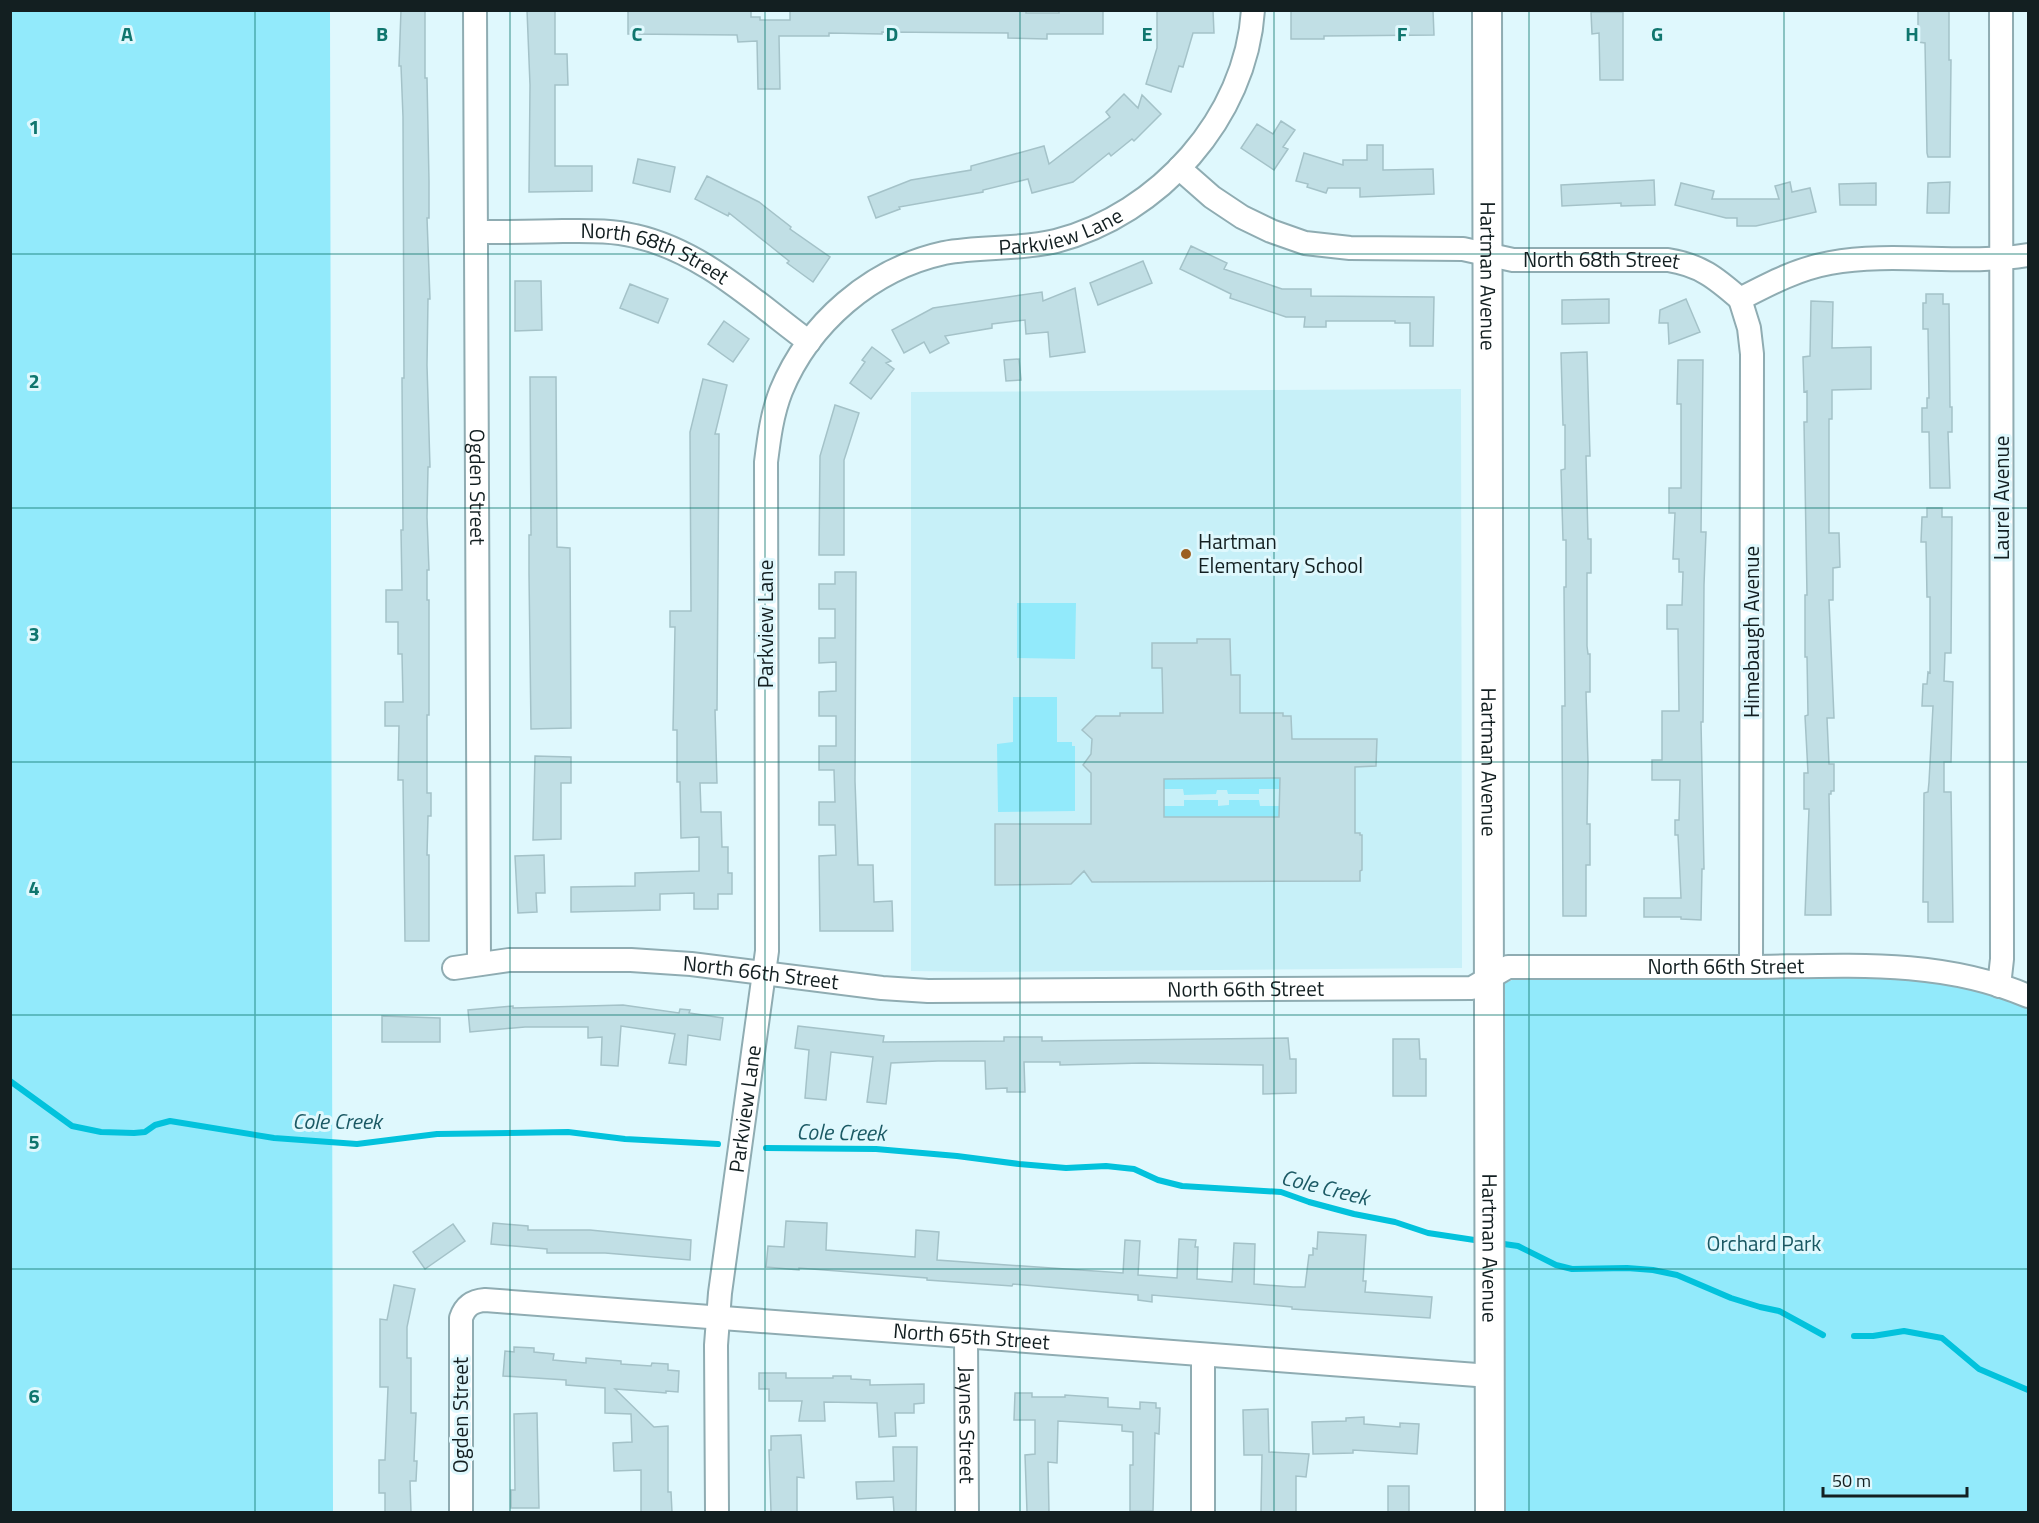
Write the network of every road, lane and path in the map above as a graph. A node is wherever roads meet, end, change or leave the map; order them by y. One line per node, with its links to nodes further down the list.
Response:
1 (475, 10): 6 (street, Ogden Street)
2 (1253, 10): 5 (street, Parkview Lane)
3 (1487, 10): 7 (main road, Hartman Avenue)
4 (2001, 10): 9 (street, Laurel Avenue)
5 (1179, 168): 7 (street, North 68th Street); 11 (street, Parkview Lane)
6 (476, 232): 11 (street, North 68th Street); 12 (street, Ogden Street)
7 (1488, 255): 10 (street, North 68th Street); 16 (main road, Hartman Avenue)
8 (2028, 255): 9 (street)
9 (2001, 258): 10 (street); 17 (street, Laurel Avenue)
10 (1740, 299): 13 (street, Himebaugh Avenue)
11 (809, 342): 15 (street, Parkview Lane)
12 (479, 964): 14 (street, North 66th Street); 15 (street, North 66th Street)
13 (1751, 967): 16 (street, North 66th Street); 17 (street, North 66th Street)
14 (454, 969)
15 (765, 973): 16 (street, North 66th Street); 20 (street, Parkview Lane)
16 (1490, 978): 23 (main road, Hartman Avenue)
17 (1999, 986): 18 (street, North 66th Street)
18 (2028, 996)
19 (461, 1318): 20 (street, North 65th Street); 24 (street, Ogden Street)
20 (718, 1318): 21 (street, North 65th Street); 25 (street, Parkview Lane)
21 (966, 1337): 22 (street, North 65th Street); 26 (street, Jaynes Street)
22 (1203, 1355): 23 (street, North 65th Street); 27 (street)
23 (1490, 1376): 28 (main road, Hartman Avenue)
24 (461, 1512)
25 (717, 1512)
26 (967, 1512)
27 (1203, 1512)
28 (1490, 1512)

